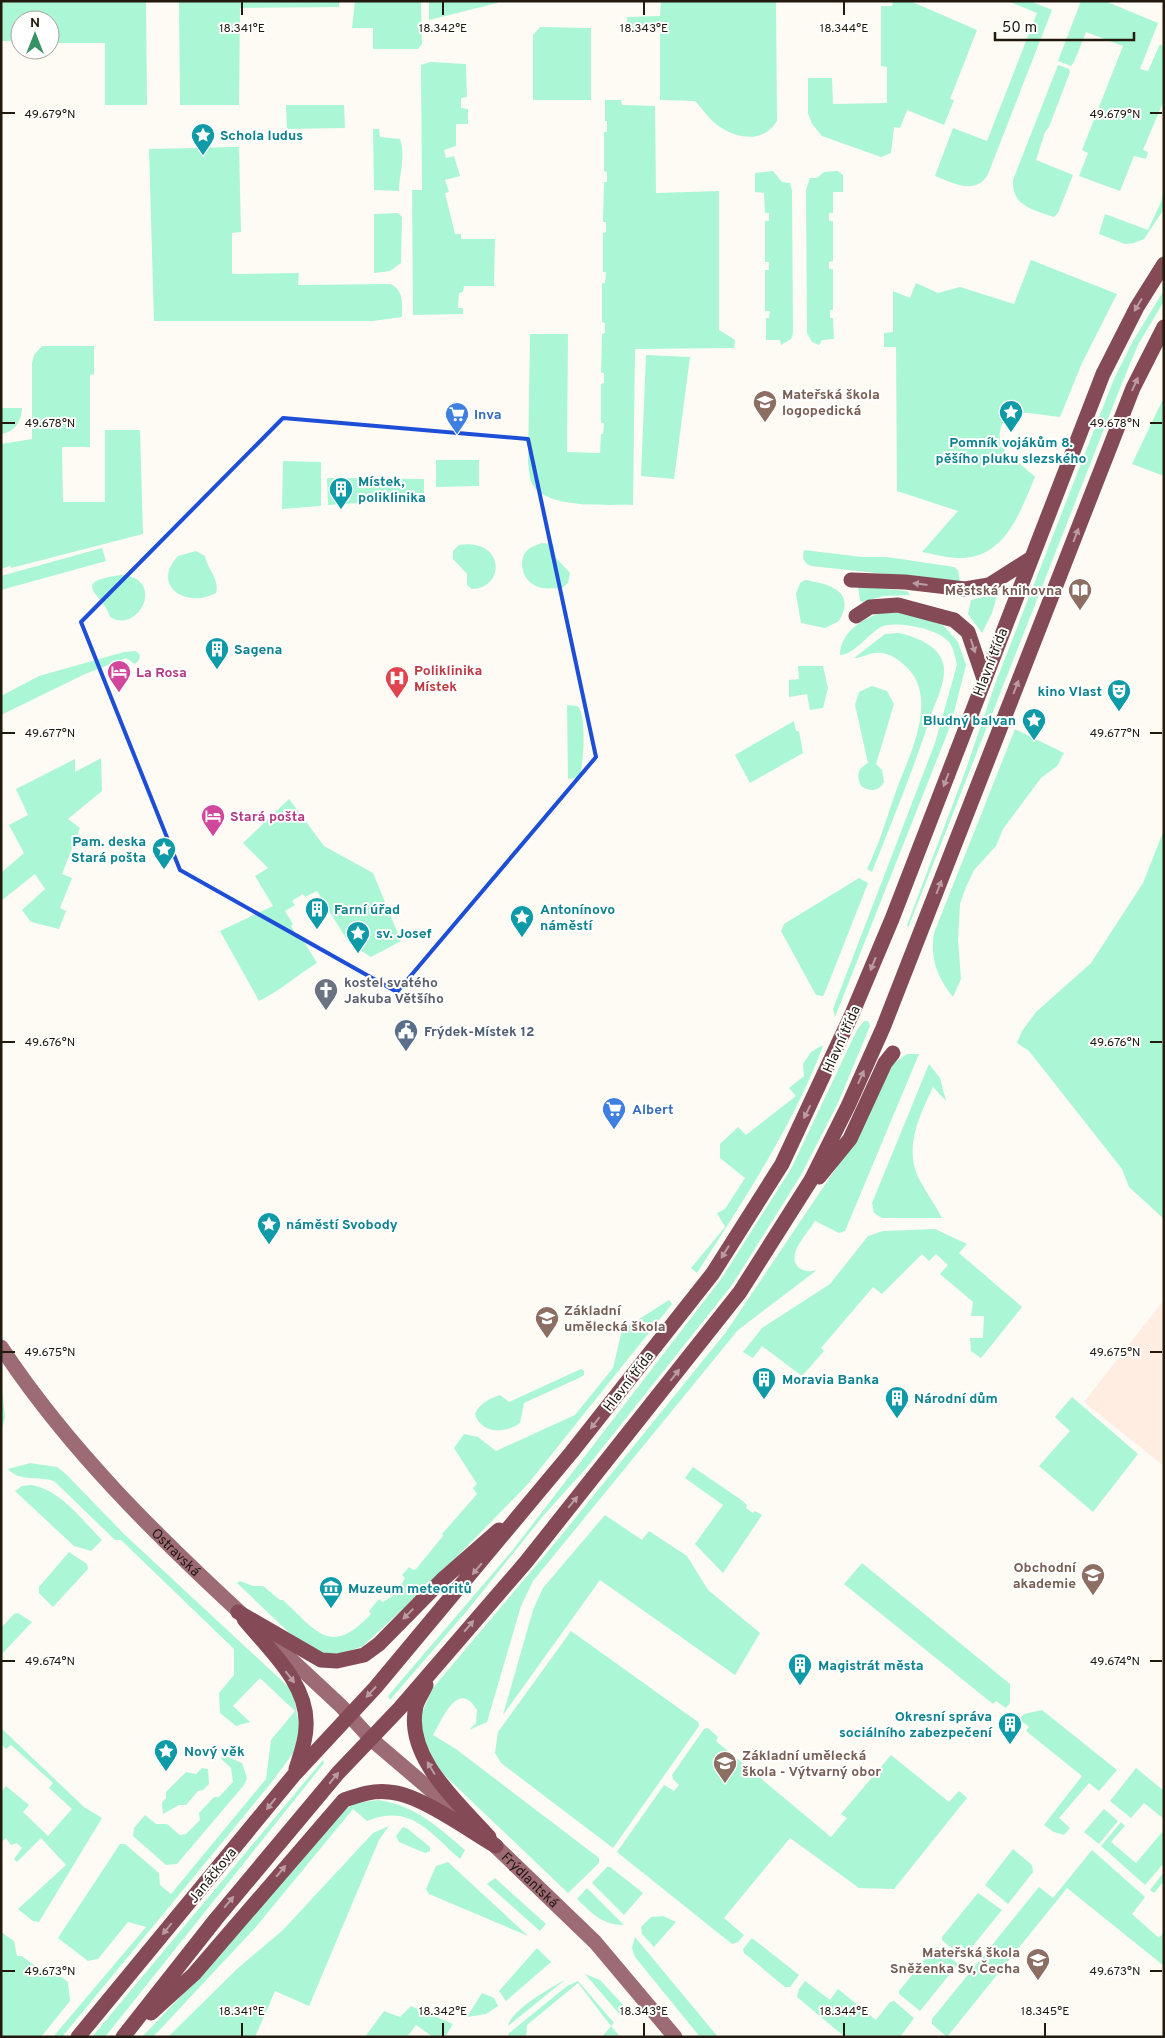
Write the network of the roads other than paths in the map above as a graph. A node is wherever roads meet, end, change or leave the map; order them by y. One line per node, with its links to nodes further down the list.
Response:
1 (1164, 264): 3 (main road, Hlavní třída, one-way to 3)
2 (1164, 327): 8 (main road, one-way to 2)
3 (1030, 559): 4 (main road, one-way to 4); 6 (main road, Hlavní třída)
4 (851, 580)
5 (856, 616): 6 (main road, one-way to 6)
6 (984, 679): 10 (main road, Hlavní třída, one-way to 10)
7 (893, 1053): 8 (main road)
8 (790, 1213): 12 (main road, one-way to 8)
9 (1, 1347): 11 (street, Ostravská)
10 (529, 1504): 11 (main road, one-way to 11); 13 (main road, Hlavní třída, one-way to 13)
11 (238, 1612): 13 (street, Ostravská); 15 (main road, one-way to 15)
12 (437, 1664): 14 (main road); 16 (main road, one-way to 12)
13 (349, 1715): 14 (street, Ostravská); 15 (main road, Janáčkova)
14 (371, 1739): 16 (street, Frýdlantská); 18 (main road, one-way to 14)
15 (294, 1775): 17 (main road, Janáčkova, one-way to 17)
16 (496, 1846): 18 (main road, one-way to 16); 19 (street, Frýdlantská)
17 (78, 2037)
18 (124, 2037)
19 (675, 2037)

